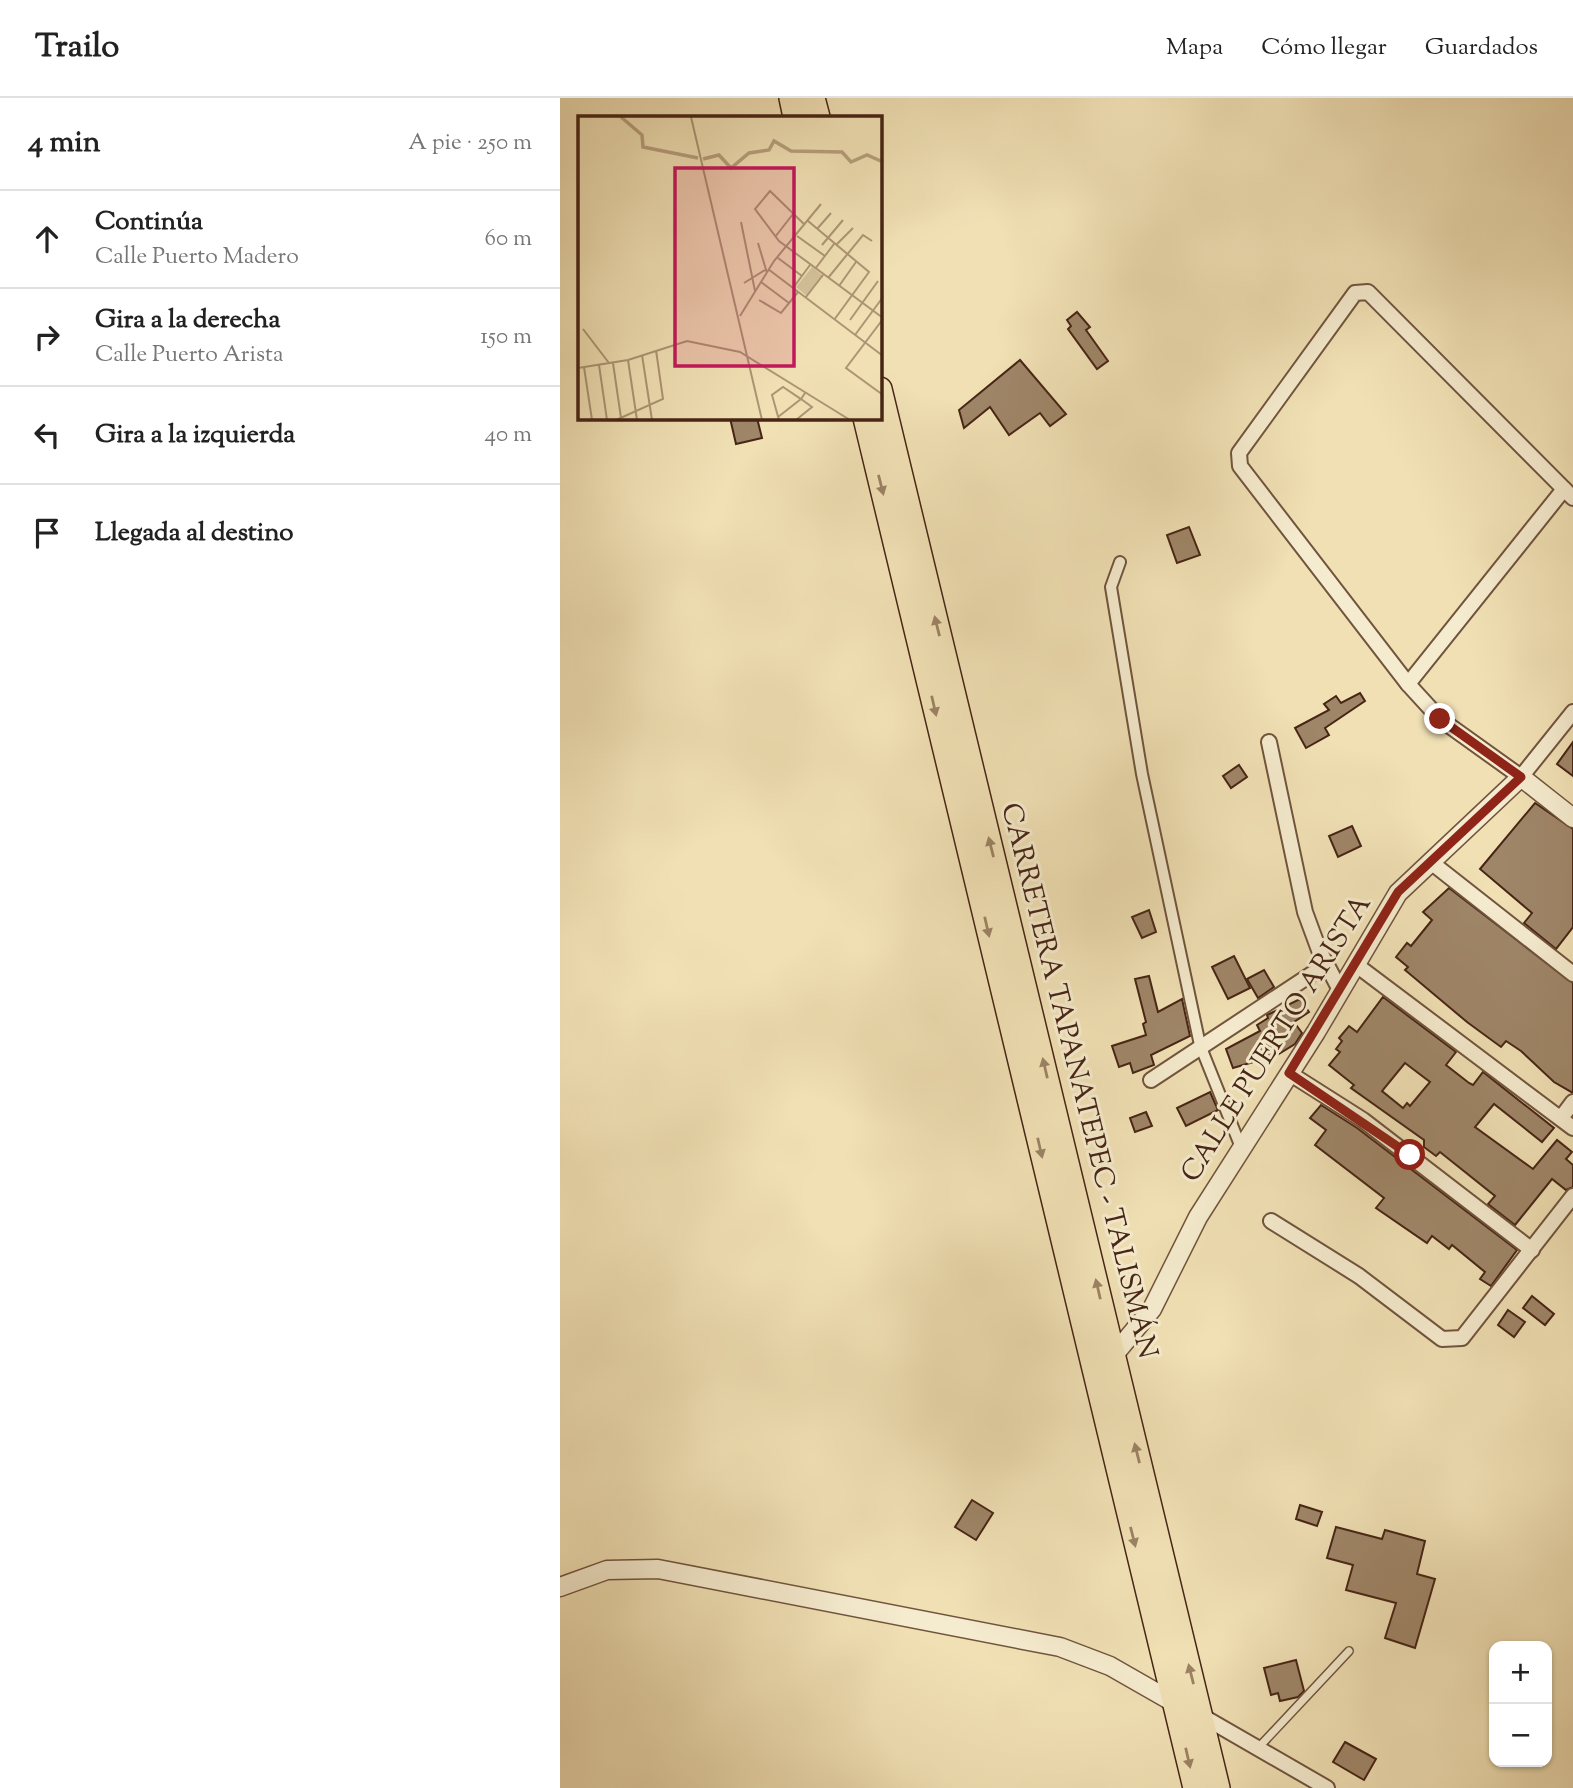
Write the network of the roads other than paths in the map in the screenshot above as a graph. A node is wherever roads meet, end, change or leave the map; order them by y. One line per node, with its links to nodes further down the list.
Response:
1 (791, 98): 3 (highway)
2 (813, 98): 4 (highway)
3 (795, 116)
4 (818, 116)
5 (882, 397): 29 (highway, CARRETERA TAPANATEPEC - TALISMÁN, one-way to 5)
6 (865, 420): 32 (highway, CARRETERA TAPANATEPEC - TALISMÁN, one-way to 32)
7 (1569, 494): 9 (street); 9 (street)
8 (1120, 562): 19 (street)
9 (1408, 684): 12 (street)
10 (1573, 712): 12 (street, CALLE PUERTO ARISTA)
11 (1269, 741): 15 (street)
12 (1521, 777): 13 (street); 14 (street, CALLE PUERTO ARISTA)
13 (1573, 818)
14 (1432, 863): 16 (street, CALLE PUERTO ARISTA); 17 (street)
15 (1327, 964): 18 (street); 19 (street)
16 (1355, 964): 18 (street, CALLE PUERTO ARISTA); 23 (street)
17 (1573, 974)
18 (1340, 990): 20 (street, CALLE PUERTO ARISTA)
19 (1200, 1045): 21 (street); 25 (street)
20 (1289, 1073): 25 (street, CALLE PUERTO ARISTA); 28 (street)
21 (1151, 1080)
22 (1573, 1102): 23 (street)
23 (1561, 1118): 24 (street)
24 (1573, 1128)
25 (1242, 1150): 29 (street, CALLE PUERTO ARISTA)
26 (1573, 1196): 28 (street)
27 (1271, 1221): 28 (street)
28 (1532, 1250)
29 (1114, 1356): 33 (highway, CARRETERA TAPANATEPEC - TALISMÁN, one-way to 29)
30 (560, 1587): 32 (street)
31 (1349, 1651): 34 (lane)
32 (1175, 1704): 33 (street); 35 (highway, CARRETERA TAPANATEPEC - TALISMÁN, one-way to 35)
33 (1202, 1717): 34 (street); 36 (highway, CARRETERA TAPANATEPEC - TALISMÁN)
34 (1259, 1747): 37 (street)
35 (1195, 1788)
36 (1218, 1788)
37 (1327, 1788)

